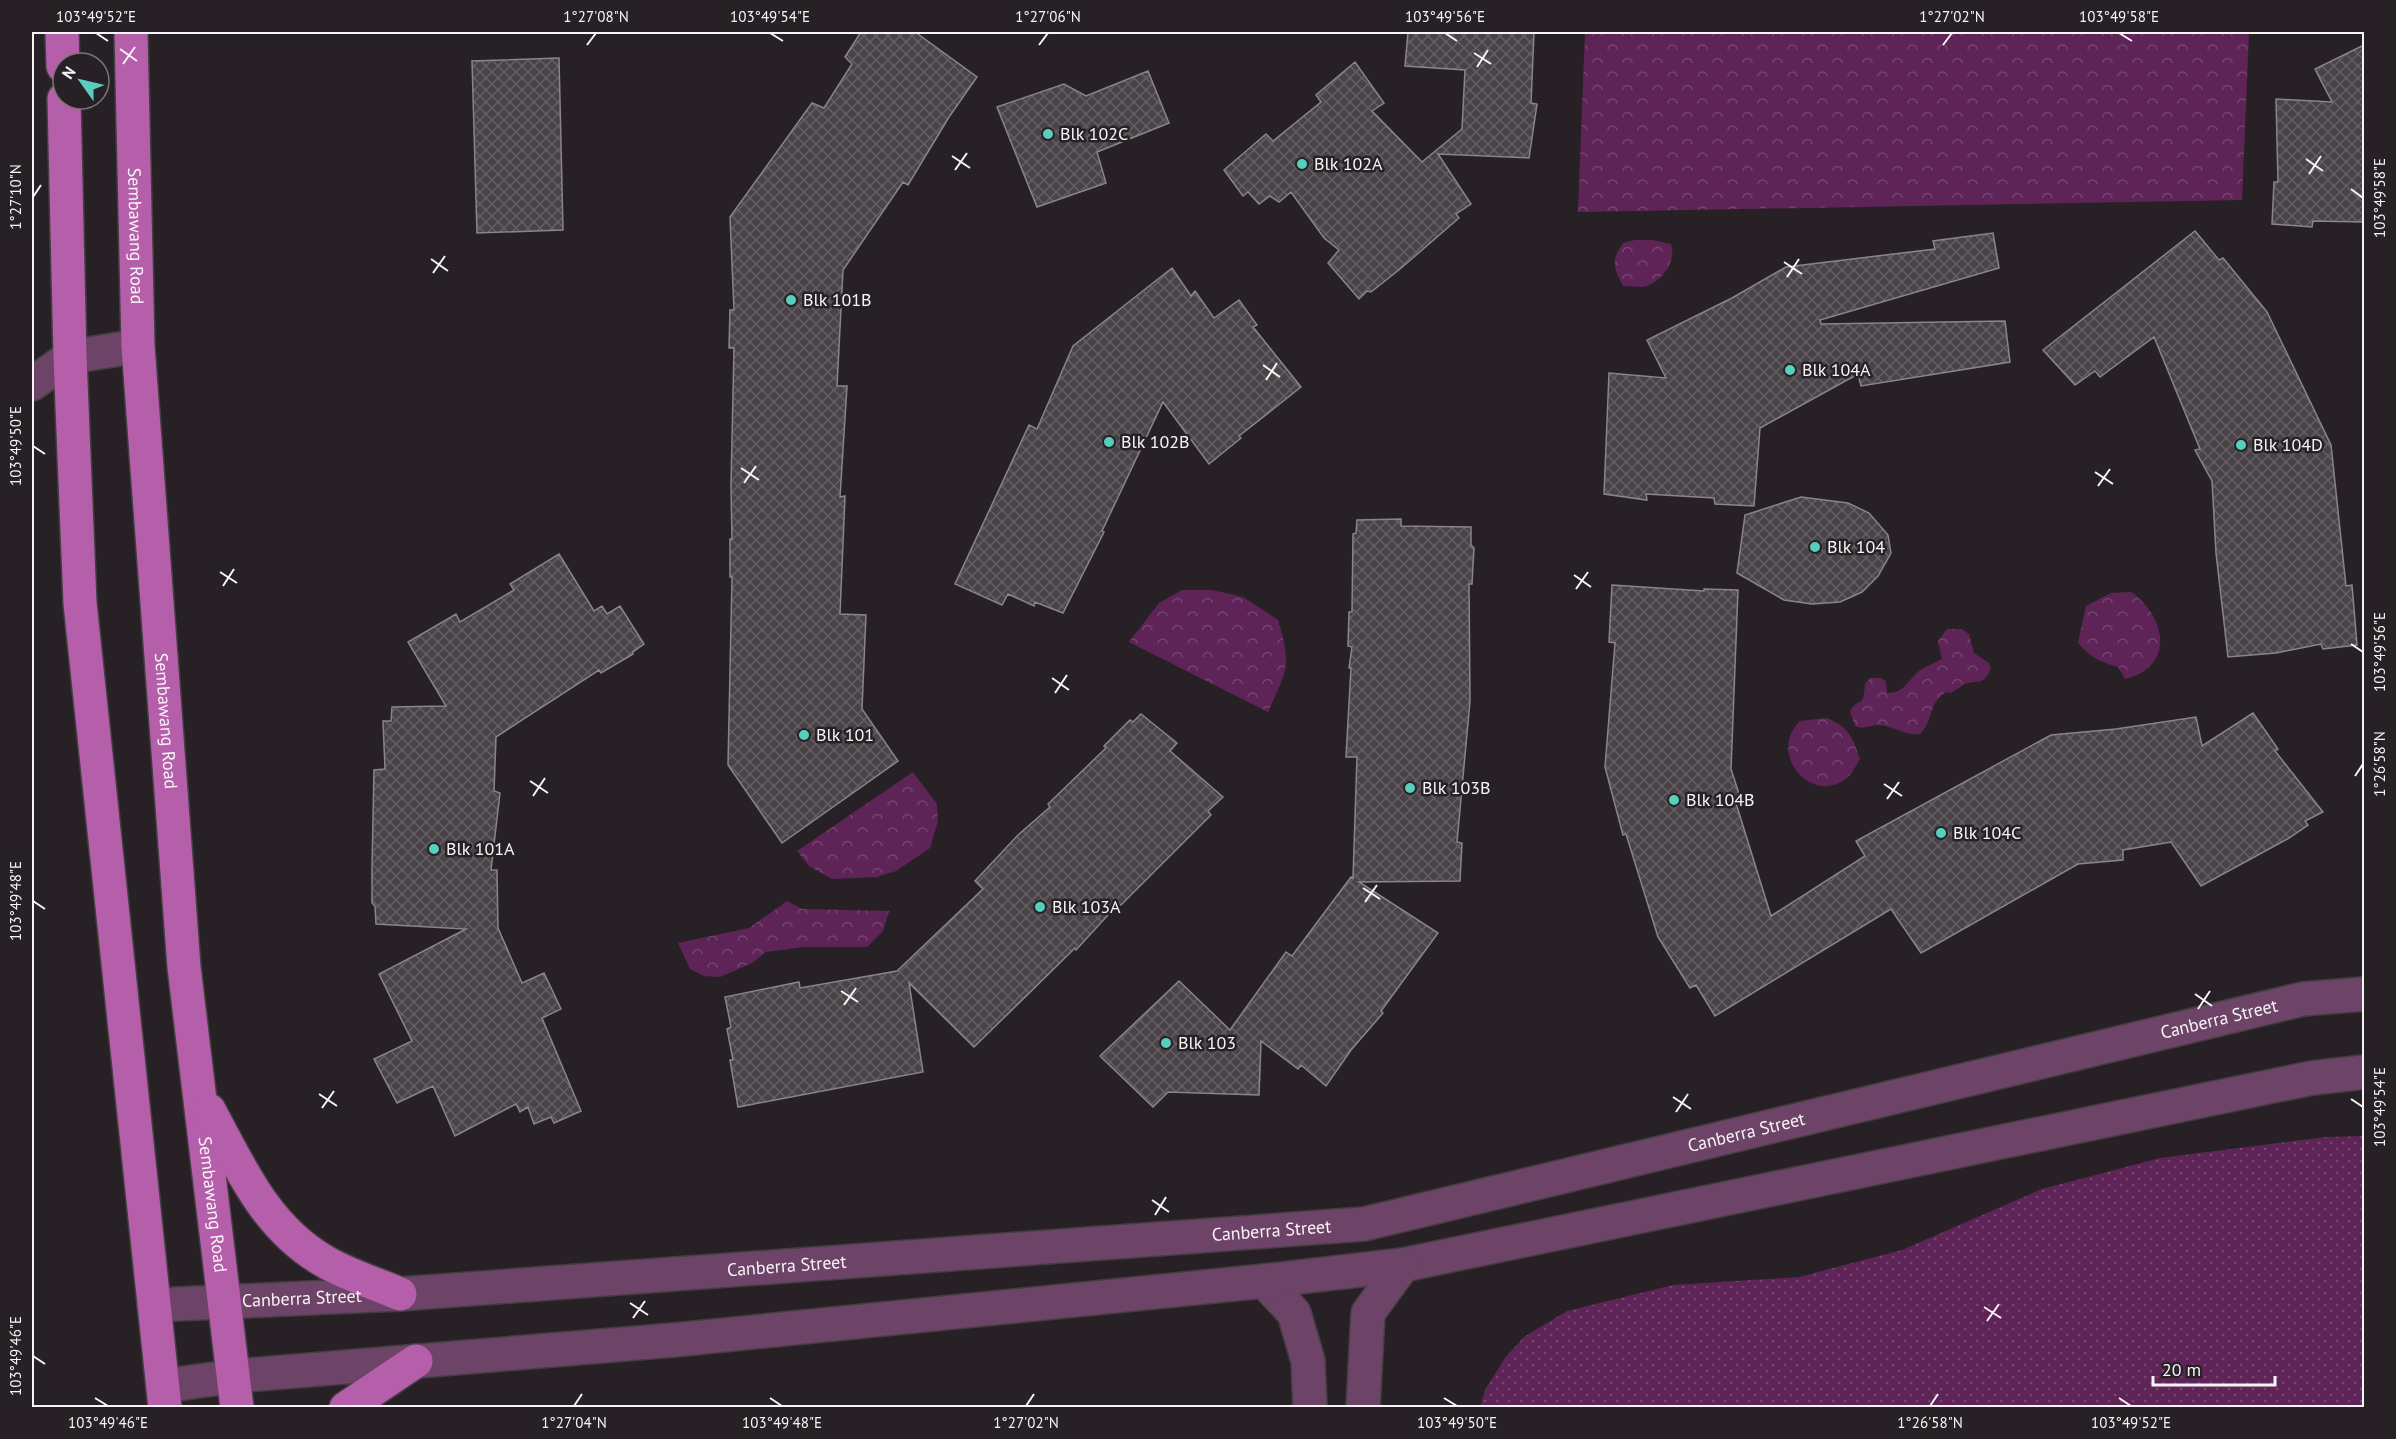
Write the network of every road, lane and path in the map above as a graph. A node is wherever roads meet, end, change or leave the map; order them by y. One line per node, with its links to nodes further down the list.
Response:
1 (62, 32): 3 (main road)
2 (131, 32): 5 (main road, Sembawang Road)
3 (63, 51)
4 (64, 111): 6 (main road)
5 (138, 346): 6 (street); 10 (main road, Sembawang Road)
6 (70, 357): 7 (street); 17 (main road)
7 (32, 384)
8 (2364, 994): 11 (street, Canberra Street)
9 (2364, 1072): 12 (street)
10 (200, 1092): 15 (main road); 16 (main road, Sembawang Road)
11 (1364, 1224): 13 (street); 15 (street, Canberra Street)
12 (1403, 1264): 13 (street); 24 (street)
13 (1363, 1270): 14 (street)
14 (1264, 1281): 18 (street); 23 (street)
15 (400, 1294): 16 (street, Canberra Street)
16 (226, 1302): 17 (street, Canberra Street); 19 (main road, Sembawang Road)
17 (154, 1305): 20 (main road)
18 (416, 1361): 19 (street); 22 (main road)
19 (235, 1376): 20 (street); 21 (main road, Sembawang Road)
20 (164, 1397)
21 (237, 1407)
22 (346, 1407)
23 (1310, 1407)
24 (1363, 1407)

